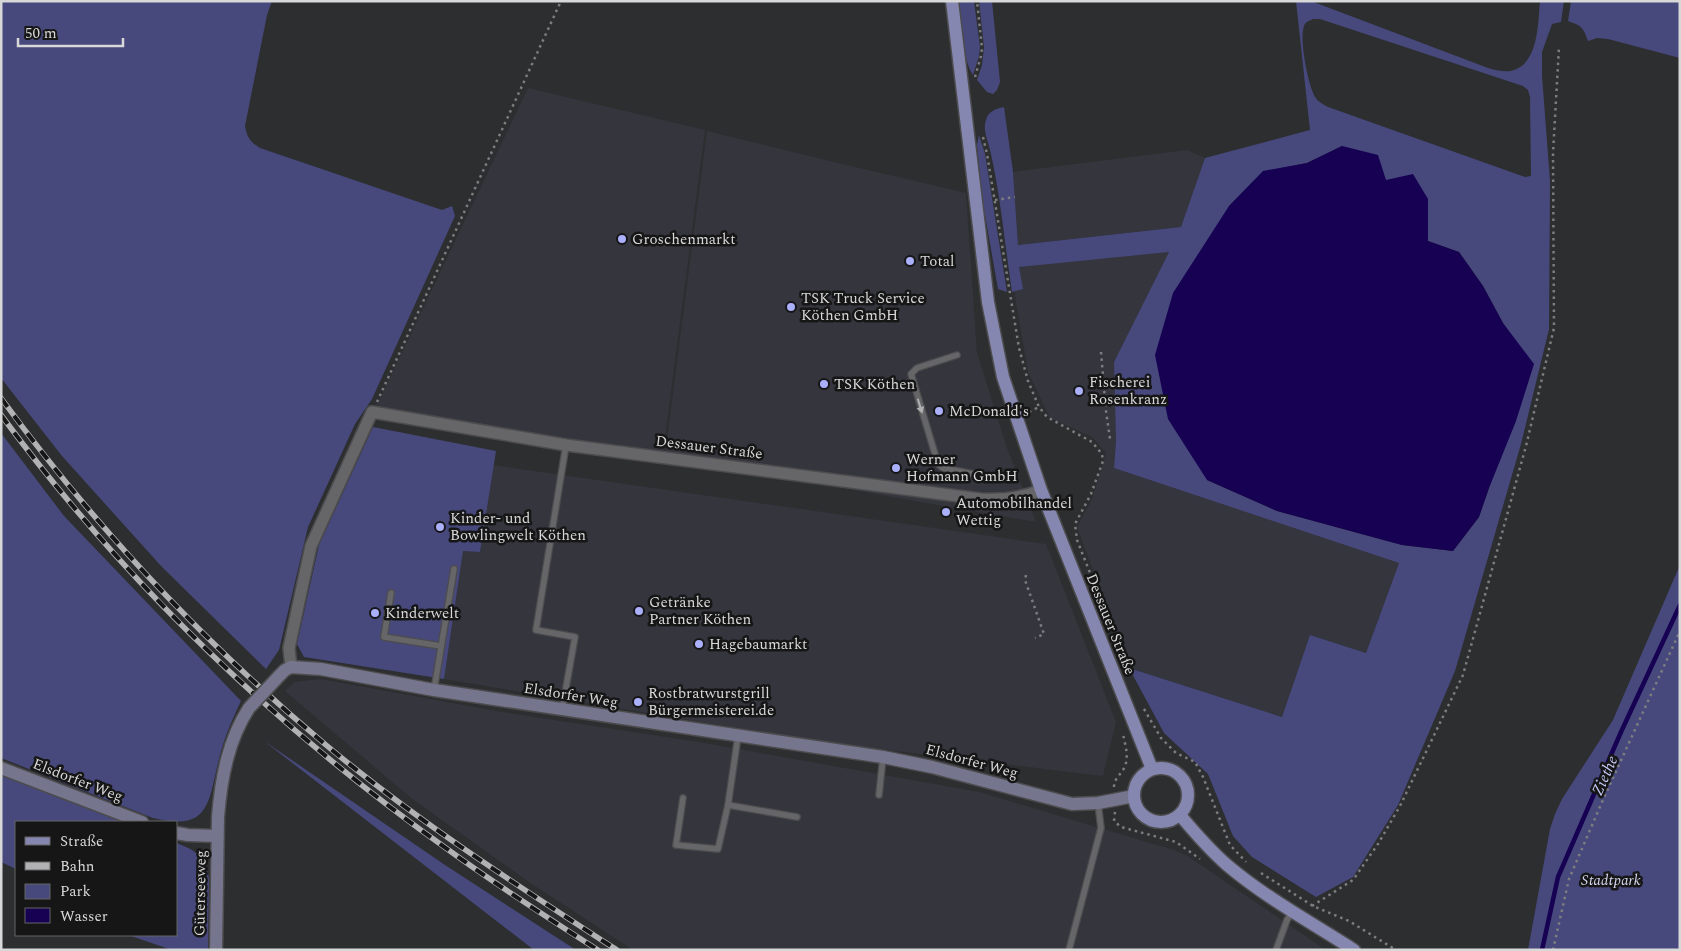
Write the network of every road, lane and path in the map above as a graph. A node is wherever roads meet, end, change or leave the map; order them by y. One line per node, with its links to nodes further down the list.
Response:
1 (561, 1): 11 (path)
2 (952, 1): 15 (main road, Dessauer Straße)
3 (977, 1): 5 (path)
4 (1559, 47): 43 (path)
5 (974, 79)
6 (982, 133): 8 (path)
7 (1015, 197): 8 (path)
8 (995, 200): 19 (path)
9 (1101, 352): 12 (path)
10 (957, 355): 14 (lane, one-way to 14)
11 (372, 412): 13 (street, Dessauer Straße); 23 (street)
12 (1110, 439)
13 (566, 445): 15 (street, Dessauer Straße); 26 (lane)
14 (982, 476)
15 (1041, 490): 30 (main road, Dessauer Straße)
16 (454, 569): 22 (lane)
17 (1026, 575): 21 (path)
18 (391, 593): 22 (lane)
19 (1099, 596)
20 (1680, 631): 50 (path)
21 (1035, 638)
22 (441, 646): 24 (lane)
23 (285, 671): 24 (street, Elsdorfer Weg); 40 (street, bridge)
24 (434, 690): 26 (street, Elsdorfer Weg)
25 (1142, 707): 41 (path)
26 (562, 710): 27 (street, Elsdorfer Weg)
27 (738, 736): 28 (street, Elsdorfer Weg); 35 (lane)
28 (883, 757): 31 (lane); 34 (street, Elsdorfer Weg)
29 (1, 768): 38 (street, Elsdorfer Weg)
30 (1152, 769): 32 (main road); 36 (main road)
31 (879, 795)
32 (1134, 796): 34 (street, Elsdorfer Weg); 36 (main road)
33 (683, 798): 35 (lane)
34 (1098, 803): 46 (lane)
35 (728, 806): 37 (lane)
36 (1180, 815): 44 (main road)
37 (797, 817)
38 (139, 821)
39 (178, 833): 40 (street)
40 (217, 836): 45 (street, Güterseeweg)
41 (1248, 865)
42 (1256, 870): 43 (path)
43 (1312, 906): 49 (path)
44 (1293, 910): 47 (lane); 48 (main road)
45 (216, 950)
46 (1069, 950)
47 (1276, 950)
48 (1354, 950)
49 (1396, 950)
50 (1553, 950)

